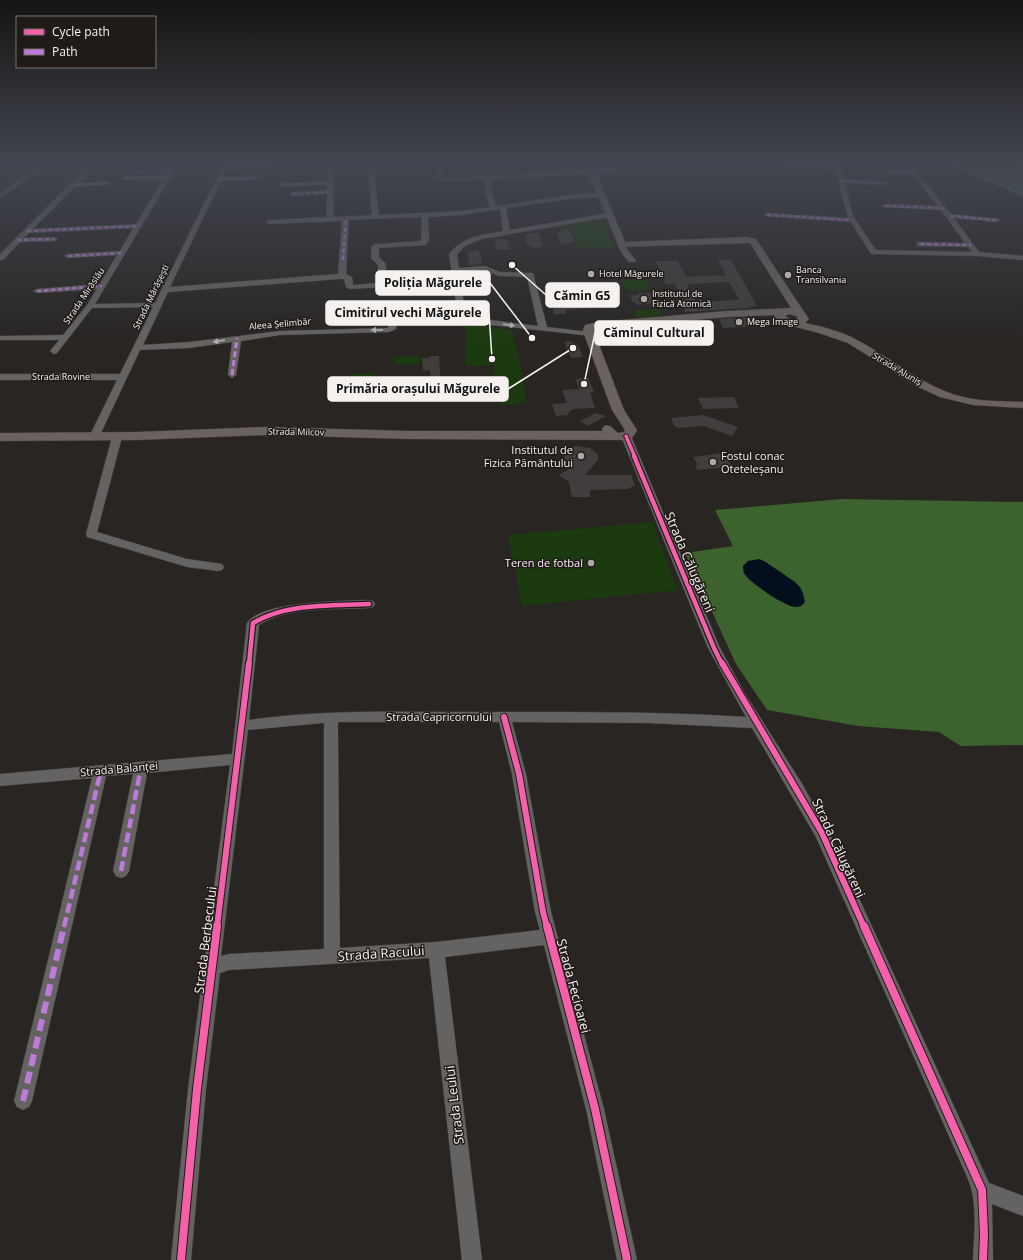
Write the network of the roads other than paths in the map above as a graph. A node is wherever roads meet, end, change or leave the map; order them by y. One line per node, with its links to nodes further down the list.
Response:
1 (34, 224): 11 (street)
2 (198, 224): 27 (street, Strada Mărășești)
3 (346, 224): 25 (street)
4 (425, 224): 25 (street)
5 (506, 224): 12 (street)
6 (557, 224): 12 (street)
7 (613, 224): 16 (main road)
8 (854, 224): 19 (street)
9 (956, 224): 17 (street)
10 (139, 226): 11 (street); 18 (street, Strada Mirăslău)
11 (27, 231): 14 (street)
12 (508, 232): 24 (street)
13 (54, 239): 14 (street)
14 (17, 240): 21 (street)
15 (920, 244): 17 (street)
16 (622, 245): 23 (street); 32 (main road)
17 (971, 245): 19 (street)
18 (122, 253): 20 (street); 26 (street, Strada Mirăslău)
19 (977, 254): 22 (street)
20 (68, 256)
21 (0, 258)
22 (1023, 258)
23 (632, 260)
24 (455, 270): 31 (street); 35 (street)
25 (342, 277): 27 (street)
26 (102, 286): 28 (street); 30 (street, Strada Mirăslău)
27 (166, 290): 29 (street, Strada Mărășești)
28 (37, 291)
29 (158, 305): 30 (street); 40 (street, Strada Mărășești)
30 (90, 306): 37 (street, Strada Mirăslău)
31 (461, 311): 35 (street, one-way to 35); 39 (street, Aleea Șelimbăr, one-way to 39)
32 (792, 313): 33 (main road, Strada Aluniș); 33 (main road); 34 (main road, Strada Aluniș); 36 (main road, Strada Aluniș)
33 (793, 323): 34 (main road, Strada Aluniș)
34 (817, 328): 45 (main road, Strada Aluniș)
35 (543, 329): 36 (street)
36 (589, 334): 46 (main road, Strada Călugăreni)
37 (64, 337): 38 (street); 41 (street, Strada Mirăslău)
38 (0, 338)
39 (237, 338): 40 (street, Aleea Șelimbăr, one-way to 40); 42 (street)
40 (137, 348): 44 (street, Strada Mărășești)
41 (54, 351)
42 (232, 375)
43 (0, 377): 44 (street, Strada Rovine)
44 (123, 377): 50 (street, Strada Mărășești)
45 (1023, 405)
46 (618, 410): 47 (main road); 48 (main road, Strada Călugăreni)
47 (611, 429): 48 (main road, Strada Milcov); 51 (main road, Strada Milcov)
48 (627, 431): 58 (street, Strada Călugăreni)
49 (0, 437): 50 (main road, Strada Milcov)
50 (94, 437): 51 (main road, Strada Milcov)
51 (117, 437): 52 (street)
52 (218, 568)
53 (369, 604): 54 (street, Strada Berbecului)
54 (244, 705): 57 (street); 59 (street, Strada Berbecului)
55 (504, 717): 56 (street, Strada Capricornului); 58 (street, Strada Capricornului); 65 (street, Strada Fecioarei)
56 (331, 718): 57 (street, Strada Capricornului); 67 (street)
57 (263, 722): 59 (street, Strada Capricornului)
58 (756, 723): 70 (street, Strada Călugăreni)
59 (242, 726): 60 (street, Strada Berbecului)
60 (238, 759): 61 (street, Strada Balanței); 68 (street, Strada Berbecului)
61 (141, 767): 62 (street, Strada Balanței); 64 (street)
62 (101, 770): 63 (street, Strada Balanței); 69 (street)
63 (0, 780)
64 (121, 871)
65 (549, 937): 66 (street, Strada Racului); 74 (street, Strada Fecioarei)
66 (436, 950): 67 (street, Strada Racului); 73 (street, Strada Leului)
67 (332, 956): 68 (street, Strada Racului)
68 (212, 967): 72 (street, Strada Berbecului)
69 (23, 1101)
70 (982, 1190): 71 (street); 75 (street, Strada Călugăreni)
71 (1023, 1206)
72 (181, 1260)
73 (472, 1260)
74 (627, 1260)
75 (983, 1260)

